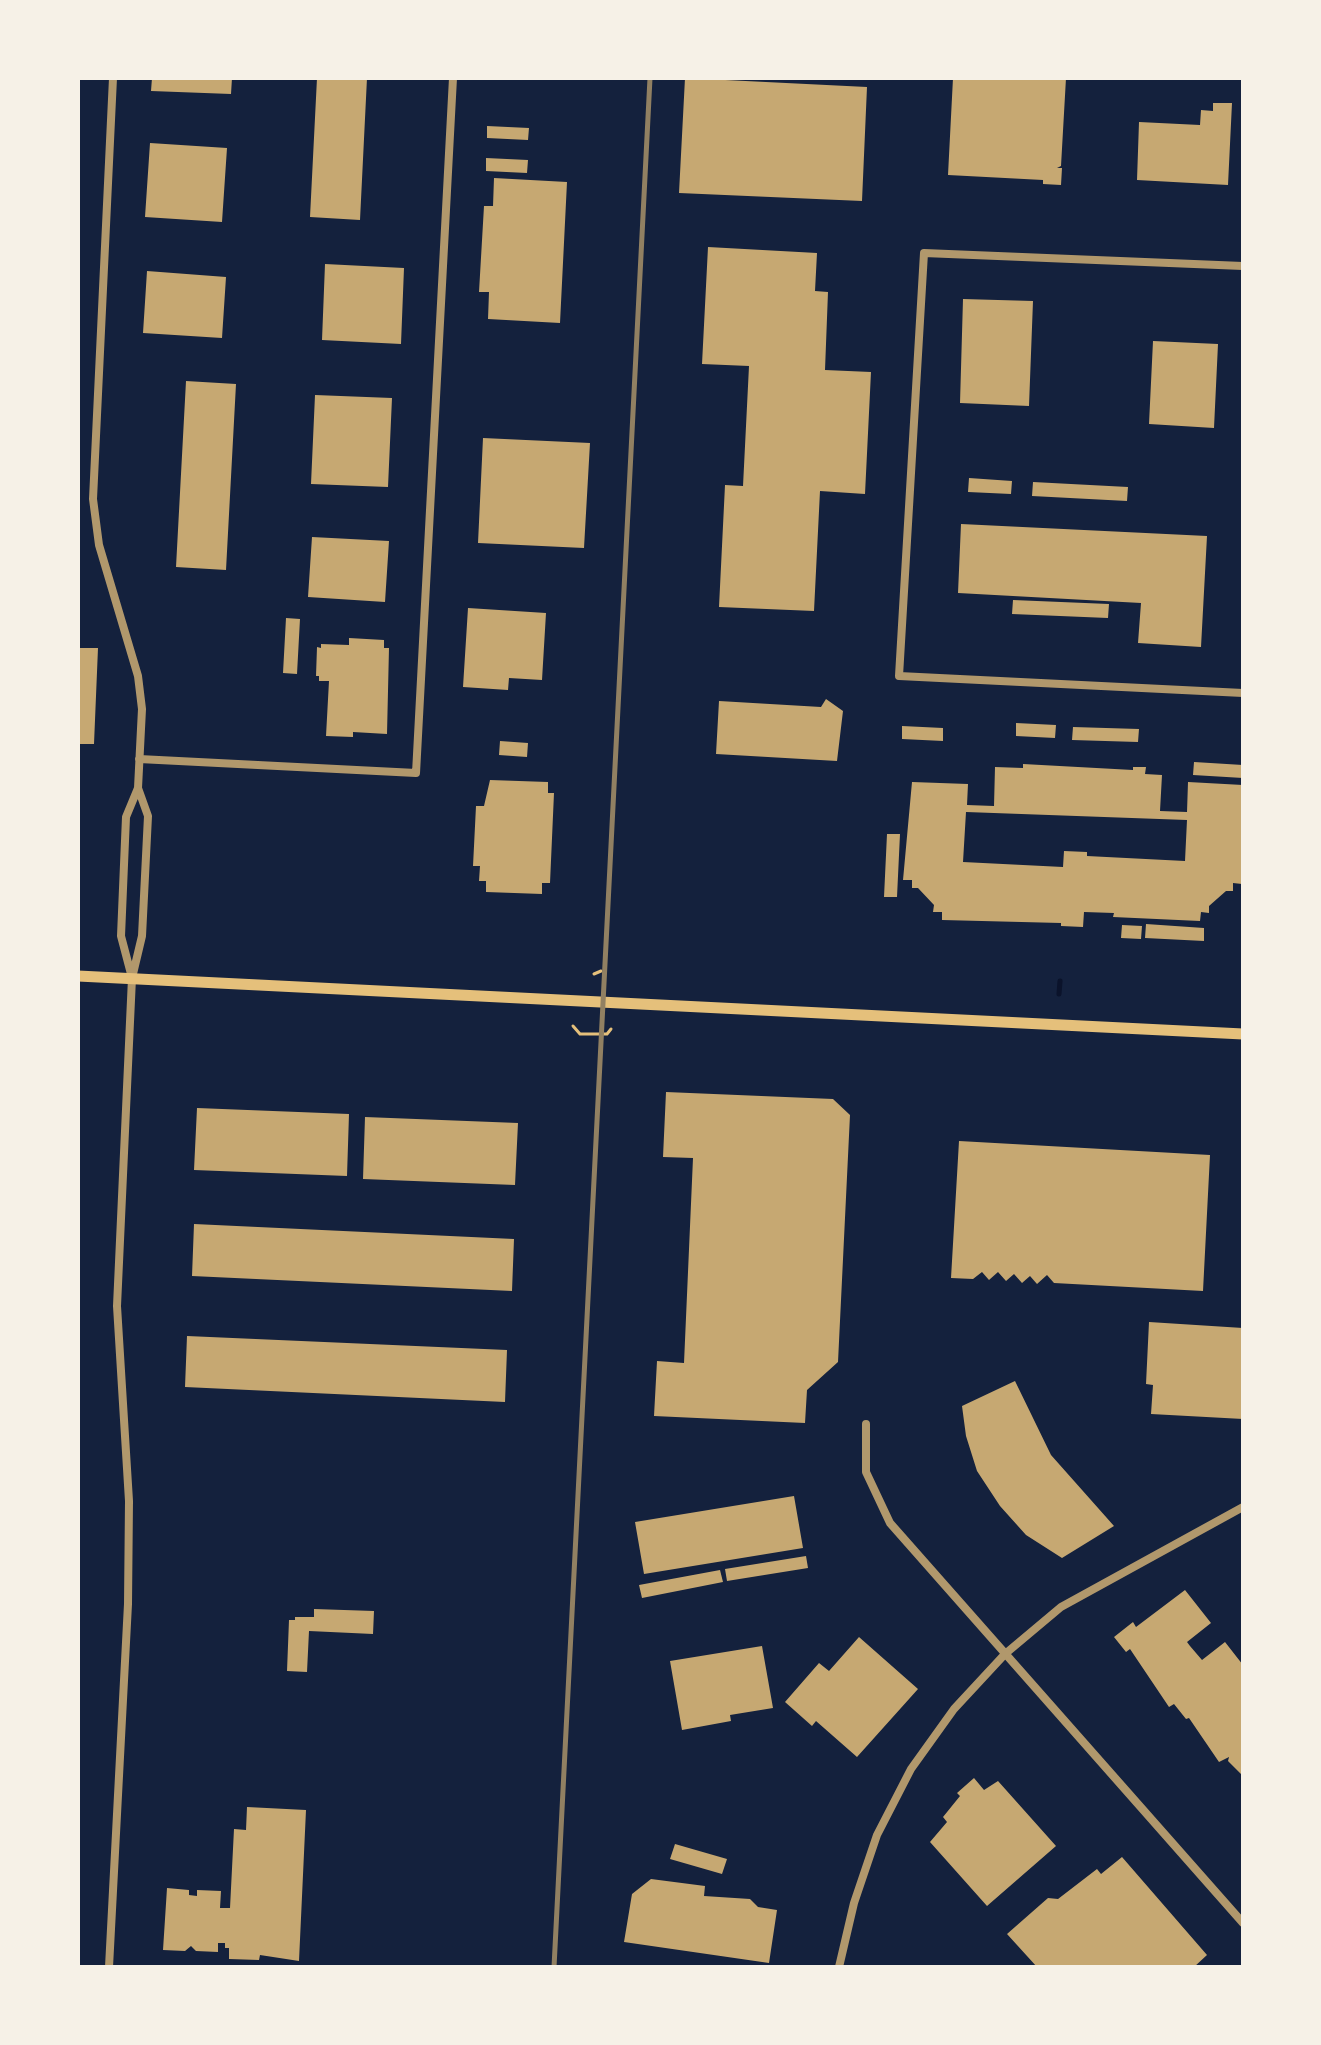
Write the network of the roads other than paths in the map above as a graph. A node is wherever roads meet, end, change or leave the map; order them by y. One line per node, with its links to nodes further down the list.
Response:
1 (113, 78): 5 (street)
2 (453, 78): 5 (street)
3 (1243, 266): 4 (street)
4 (1243, 693)
5 (139, 759): 6 (street)
6 (138, 788): 8 (street); 8 (street)
7 (78, 976): 8 (main road)
8 (132, 978): 9 (main road); 14 (street)
9 (1243, 1034)
10 (866, 1424): 12 (street)
11 (1243, 1507): 12 (street)
12 (1005, 1654): 13 (street); 15 (street)
13 (1243, 1923)
14 (109, 1967)
15 (839, 1967)

